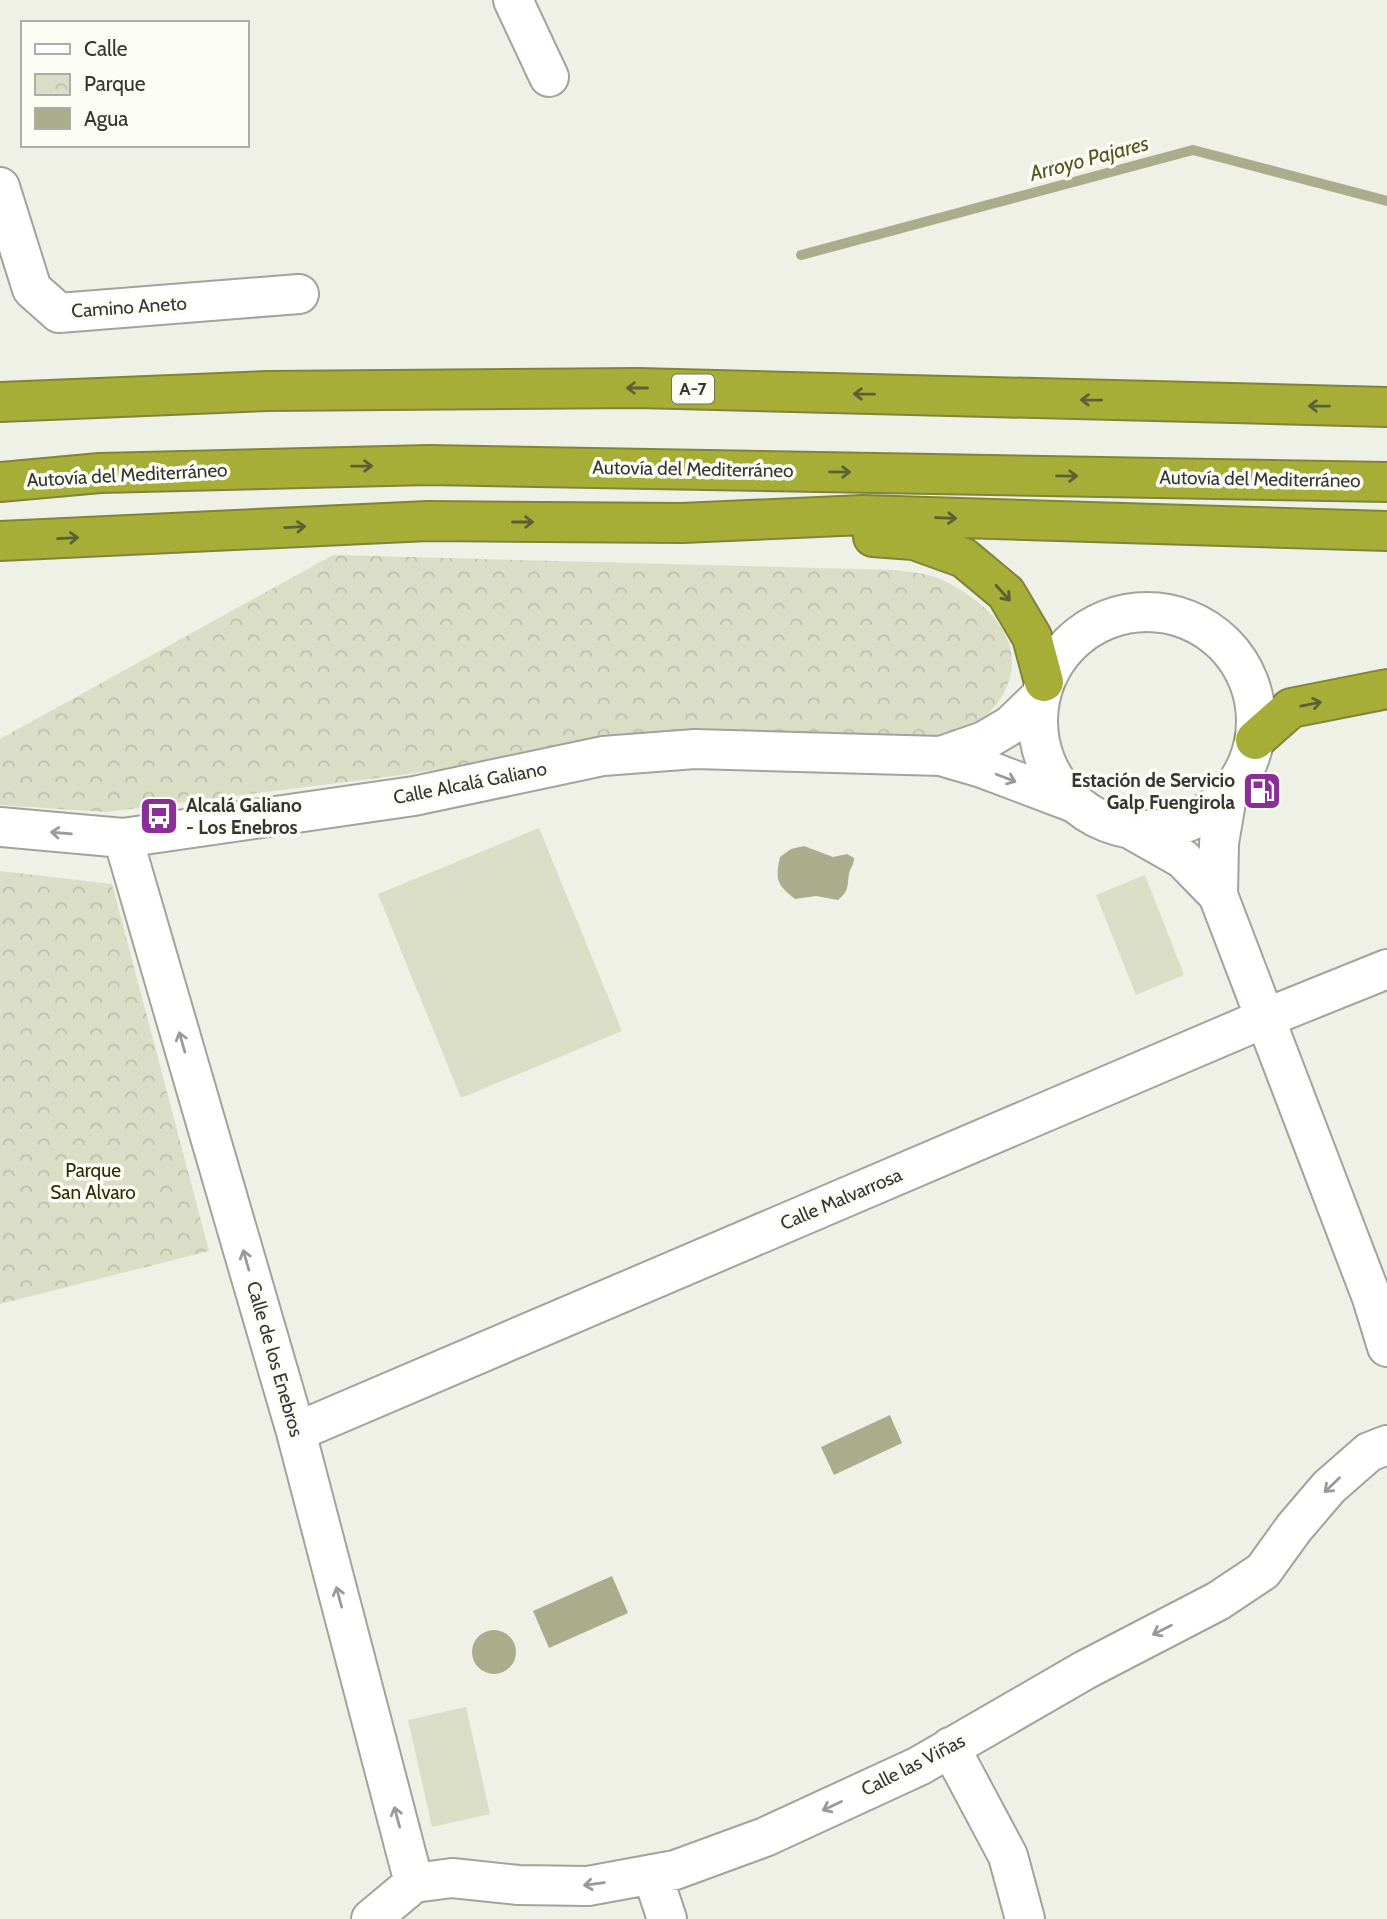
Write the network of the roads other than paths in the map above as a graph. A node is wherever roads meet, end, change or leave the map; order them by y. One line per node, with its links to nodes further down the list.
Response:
1 (513, 0): 2 (street)
2 (549, 77)
3 (0, 187): 4 (street, Camino Aneto)
4 (299, 294)
5 (0, 402): 6 (highway, A-7, one-way to 5)
6 (1387, 407)
7 (0, 482): 8 (highway, Autovía del Mediterráneo, one-way to 8)
8 (1387, 482)
9 (682, 523): 10 (highway, one-way to 10); 11 (highway, one-way to 9); 13 (highway, one-way to 13)
10 (1387, 531)
11 (0, 541)
12 (1387, 689): 14 (highway, one-way to 12)
13 (1042, 690): 14 (street); 15 (street, Calle Alcalá Galiano); 17 (street)
14 (1255, 740): 16 (street)
15 (941, 757): 17 (street, Calle Alcalá Galiano, one-way to 17); 20 (street, Calle Alcalá Galiano)
16 (1227, 796): 19 (street); 21 (street)
17 (1072, 803): 19 (street)
18 (0, 827): 20 (street, Calle Alcalá Galiano, one-way to 18)
19 (1132, 830): 21 (street)
20 (123, 838): 25 (street, Calle de los Enebros, one-way to 20)
21 (1218, 895): 23 (street)
22 (1387, 969): 23 (street, Calle Malvarrosa)
23 (1264, 1019): 24 (street); 25 (street, Calle Malvarrosa)
24 (1387, 1347)
25 (296, 1432): 29 (street, Calle de los Enebros, one-way to 25)
26 (1387, 1445): 27 (street, Calle las Viñas, one-way to 27)
27 (950, 1747): 28 (street, Calle las Viñas, one-way to 28); 32 (street)
28 (652, 1874): 29 (street, Calle las Viñas, one-way to 29); 31 (street)
29 (414, 1883): 30 (street)
30 (371, 1919)
31 (667, 1919)
32 (1025, 1919)

